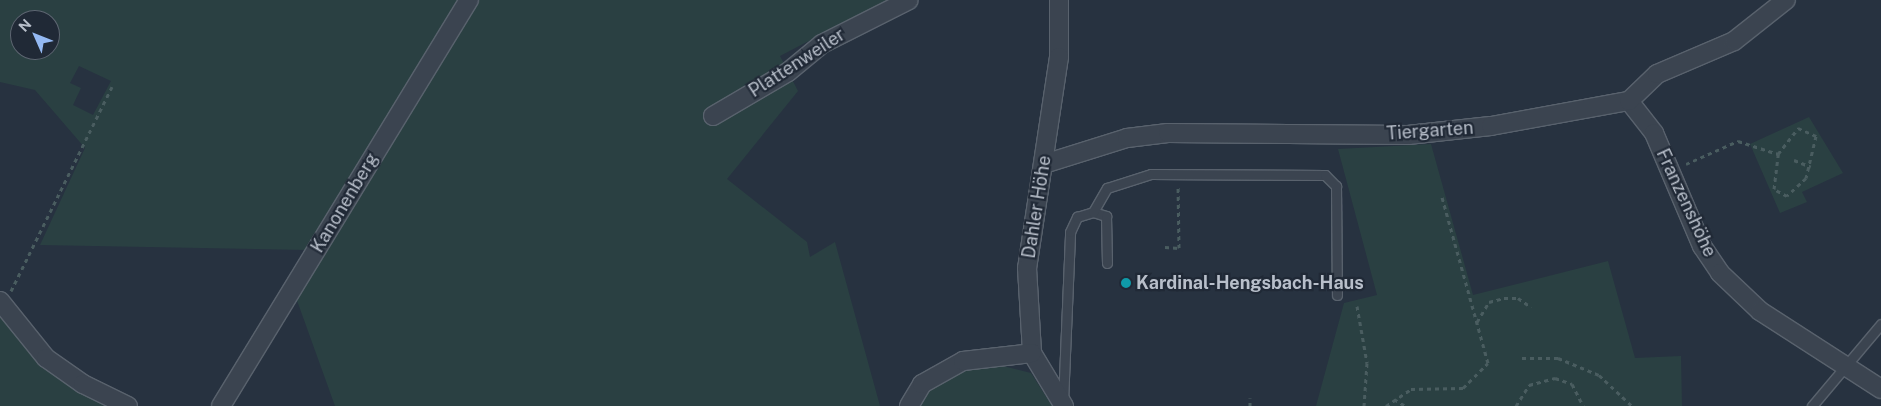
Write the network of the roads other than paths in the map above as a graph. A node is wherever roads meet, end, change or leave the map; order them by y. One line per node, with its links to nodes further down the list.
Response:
1 (469, 0): 18 (street, Kanonenberg)
2 (909, 0): 6 (street, Plattenweiler)
3 (1060, 0): 7 (street, Dahler Höhe)
4 (1786, 0): 5 (street)
5 (1629, 101): 7 (street, Tiergarten); 14 (street, Franzenshöhe)
6 (713, 116)
7 (1044, 164): 13 (street, Dahler Höhe)
8 (1093, 212): 9 (lane); 10 (lane); 16 (lane)
9 (1107, 263)
10 (1337, 295)
11 (2, 302): 17 (street)
12 (1881, 324): 14 (lane)
13 (1032, 353): 16 (street, Dahler Höhe); 19 (street)
14 (1849, 366): 15 (street, Franzenshöhe); 20 (lane)
15 (1881, 389)
16 (1063, 405)
17 (128, 406)
18 (221, 406)
19 (908, 406)
20 (1812, 406)

